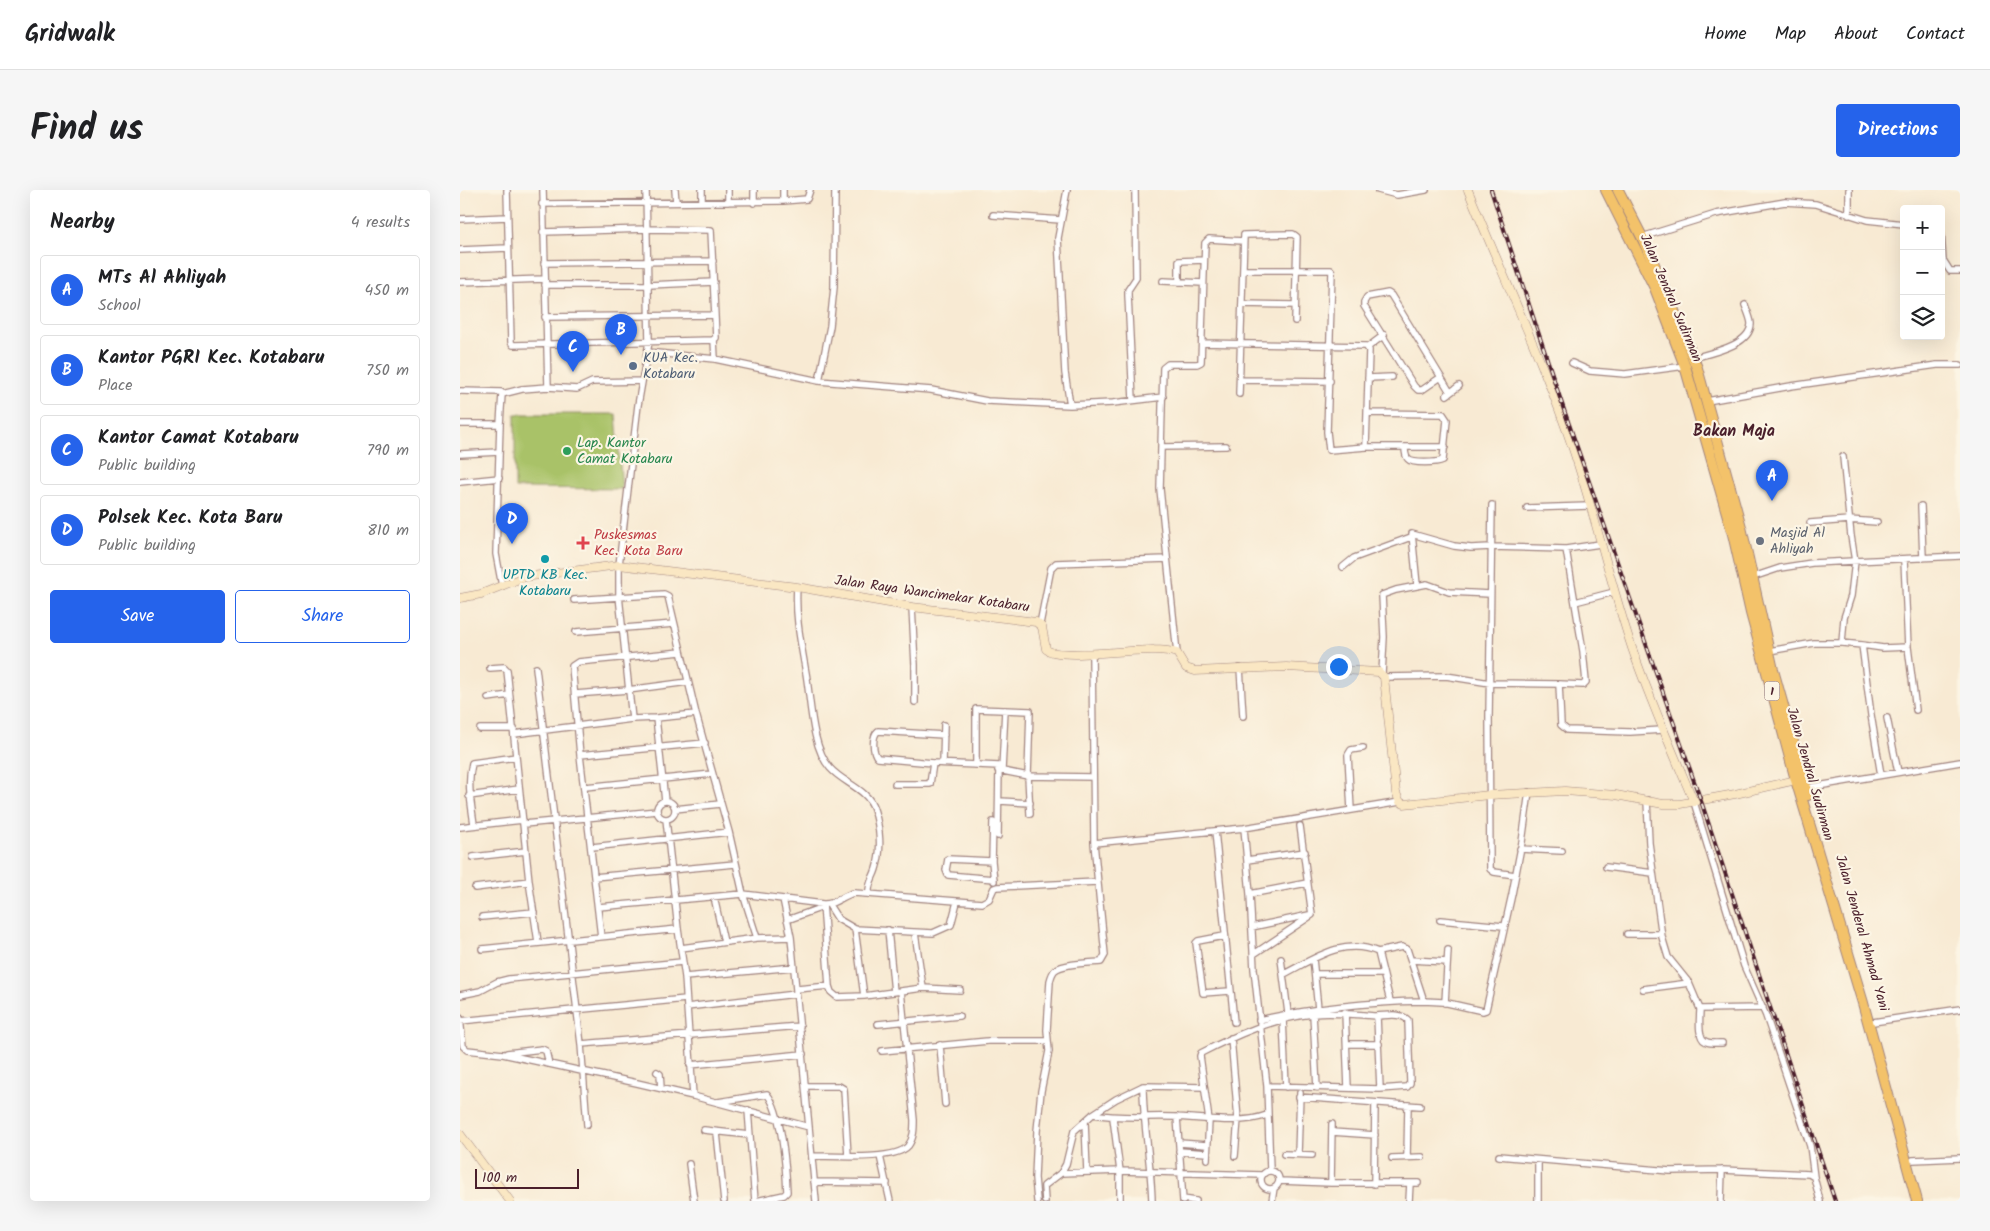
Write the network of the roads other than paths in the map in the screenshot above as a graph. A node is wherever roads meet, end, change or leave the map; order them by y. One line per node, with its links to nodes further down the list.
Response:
1 (507, 190): 28 (street)
2 (543, 190): 25 (street)
3 (646, 190): 20 (street)
4 (675, 190): 21 (street)
5 (702, 190): 22 (street)
6 (728, 190): 23 (street)
7 (754, 190): 24 (street)
8 (784, 190): 19 (street)
9 (810, 190): 19 (street)
10 (835, 190): 78 (street)
11 (1067, 190): 30 (street)
12 (1135, 190): 88 (street)
13 (1378, 190): 14 (street)
14 (1422, 190)
15 (1606, 190): 74 (highway, Jalan Jendral Sudirman / 1)
16 (1618, 190): 34 (highway, Jalan Jenderal Ahmad Yani / 1)
17 (1849, 190): 27 (street)
18 (1468, 192): 105 (street)
19 (784, 201): 24 (street)
20 (647, 202): 21 (street); 25 (street); 32 (street)
21 (676, 202): 22 (street)
22 (702, 202): 23 (street)
23 (728, 202): 24 (street)
24 (754, 203)
25 (542, 204): 33 (street)
26 (993, 215): 30 (street)
27 (1849, 215): 31 (street); 34 (street)
28 (507, 217): 29 (street); 36 (street)
29 (460, 219)
30 (1061, 220): 90 (street)
31 (1900, 224)
32 (647, 229): 33 (street); 40 (street); 41 (street)
33 (542, 232): 42 (street)
34 (1642, 236): 70 (highway, Jalan Jenderal Ahmad Yani / 1)
35 (1243, 241): 39 (street); 43 (street); 44 (street)
36 (508, 248): 37 (street); 46 (street)
37 (460, 250)
38 (1943, 250): 45 (street)
39 (1204, 260): 51 (street); 52 (street)
40 (713, 261): 41 (street); 50 (street)
41 (648, 262): 42 (street); 53 (street)
42 (544, 263): 49 (street)
43 (1243, 270): 44 (street); 54 (street)
44 (1296, 271): 55 (street); 67 (street)
45 (1960, 271)
46 (509, 280): 48 (street); 49 (street); 65 (street)
47 (1163, 281): 51 (street)
48 (460, 282)
49 (544, 282): 53 (street); 59 (street)
50 (714, 282): 53 (street); 57 (street)
51 (1179, 282): 52 (street)
52 (1203, 284): 64 (street)
53 (649, 285): 58 (street)
54 (1242, 304): 55 (street); 66 (street)
55 (1295, 305): 60 (street)
56 (1745, 305): 70 (street)
57 (715, 315): 58 (street); 62 (street)
58 (649, 316): 59 (street); 63 (street)
59 (545, 317): 65 (street)
60 (1295, 321)
61 (1384, 335): 68 (street); 76 (street); 76 (street)
62 (714, 340): 63 (street); 71 (street)
63 (649, 342): 65 (street); 69 (street)
64 (1202, 343): 66 (street); 87 (street)
65 (546, 344): 83 (street)
66 (1241, 344): 67 (street); 79 (street)
67 (1330, 345): 68 (street); 81 (street)
68 (1368, 347): 77 (street)
69 (647, 352): 71 (street); 80 (street)
70 (1693, 358): 89 (highway, Jalan Jenderal Ahmad Yani / 1)
71 (715, 359): 78 (street)
72 (1572, 363): 74 (street)
73 (1960, 365): 89 (street)
74 (1685, 366): 187 (highway, Jalan Jendral Sudirman / 1)
75 (1392, 377): 77 (street)
76 (1441, 377): 82 (street)
77 (1368, 378): 91 (street)
78 (818, 380): 90 (street)
79 (1240, 380): 81 (street); 86 (street)
80 (642, 381): 83 (street); 120 (street)
81 (1330, 381): 96 (street)
82 (1458, 386)
83 (548, 387): 85 (street)
84 (460, 392): 85 (street)
85 (502, 394): 93 (street)
86 (1239, 394)
87 (1163, 397): 88 (street); 95 (street)
88 (1133, 400): 90 (street)
89 (1707, 401): 122 (highway, Jalan Jenderal Ahmad Yani / 1)
90 (1070, 405)
91 (1367, 413): 96 (street); 98 (street)
92 (460, 424): 93 (street)
93 (500, 424): 99 (street)
94 (1226, 446): 95 (street)
95 (1161, 447): 117 (street)
96 (1366, 447): 97 (street)
97 (1405, 447): 98 (street); 98 (street)
98 (1445, 447)
99 (499, 452): 100 (street); 102 (street)
100 (460, 454)
101 (1843, 457): 108 (street)
102 (499, 478): 103 (street); 124 (street)
103 (460, 482)
104 (1492, 505): 113 (street)
105 (1589, 506): 107 (street); 112 (street)
106 (1921, 506): 116 (street)
107 (1527, 508)
108 (1849, 520): 109 (street); 110 (street); 118 (street)
109 (1877, 522)
110 (1810, 523)
111 (1411, 537): 113 (street); 121 (street); 123 (street)
112 (1600, 544): 114 (street); 126 (street)
113 (1492, 547): 114 (street); 127 (street)
114 (1566, 550): 131 (street)
115 (1960, 556): 116 (street)
116 (1924, 558): 119 (street)
117 (1168, 559): 134 (street); 143 (street)
118 (1855, 560): 119 (street); 122 (street); 137 (street)
119 (1904, 560): 139 (street)
120 (619, 565): 124 (street, Jalan Raya Wancimekar Kotabaru); 125 (street, Jalan Raya Wancimekar Kotabaru); 128 (street)
121 (1343, 567)
122 (1753, 577): 140 (highway, Jalan Jenderal Ahmad Yani / 1)
123 (1417, 585): 127 (street); 148 (street)
124 (502, 586): 129 (street, Jalan Raya Wancimekar Kotabaru)
125 (797, 586): 132 (street, Jalan Raya Wancimekar Kotabaru); 241 (street)
126 (1614, 592): 131 (street); 168 (street)
127 (1490, 594): 150 (street)
128 (619, 596): 130 (street); 133 (street); 135 (street)
129 (460, 598)
130 (574, 600)
131 (1575, 602): 151 (street)
132 (912, 607): 134 (street, Jalan Raya Wancimekar Kotabaru); 156 (street)
133 (674, 624): 135 (street); 141 (street)
134 (1040, 624): 142 (street, Jalan Raya Wancimekar Kotabaru)
135 (622, 628): 136 (street); 144 (street)
136 (576, 632)
137 (1842, 643): 138 (street); 140 (street)
138 (1862, 645): 139 (street); 184 (street)
139 (1908, 647): 158 (street)
140 (1769, 651): 190 (highway, Jalan Jenderal Ahmad Yani / 1)
141 (681, 652): 144 (street); 149 (street)
142 (1092, 654): 143 (street, Jalan Raya Wancimekar Kotabaru); 185 (street)
143 (1178, 654): 147 (street)
144 (624, 658): 152 (street); 153 (street)
145 (490, 668): 154 (street)
146 (536, 668): 167 (street)
147 (1240, 668): 148 (street); 160 (street)
148 (1383, 675): 150 (street); 198 (street)
149 (688, 682): 152 (street); 159 (street)
150 (1490, 683): 151 (street); 193 (street)
151 (1560, 684): 168 (street)
152 (628, 690): 153 (street); 163 (street)
153 (575, 694): 165 (street)
154 (509, 696): 155 (street); 169 (street)
155 (488, 698)
156 (914, 702)
157 (1005, 710): 179 (street); 180 (street); 183 (street)
158 (1916, 710)
159 (696, 714): 161 (street); 171 (street)
160 (1243, 716)
161 (656, 718): 163 (street); 172 (street)
162 (1887, 718): 181 (street)
163 (632, 719): 165 (street)
164 (944, 725): 170 (street)
165 (577, 726): 167 (street); 174 (street)
166 (480, 729): 169 (street)
167 (544, 730): 169 (street); 208 (street)
168 (1662, 730): 199 (street)
169 (514, 732): 175 (street)
170 (944, 735): 177 (street); 178 (street)
171 (705, 743): 172 (street); 182 (street)
172 (660, 748): 174 (street); 186 (street)
173 (1364, 748): 203 (street)
174 (580, 755): 189 (street)
175 (516, 757): 191 (street); 194 (street)
176 (1960, 762): 181 (street)
177 (933, 763): 178 (street); 188 (street)
178 (943, 763): 179 (street)
179 (976, 764): 180 (street)
180 (1000, 770): 183 (street); 197 (street)
181 (1898, 772): 184 (street)
182 (712, 774): 186 (street); 201 (street)
183 (1028, 776): 185 (street); 200 (street)
184 (1881, 776): 190 (street)
185 (1093, 777): 219 (street)
186 (663, 779): 189 (street); 196 (street)
187 (1796, 780): 199 (street); 421 (highway, Jalan Jendral Sudirman / 1)
188 (896, 784)
189 (585, 787): 206 (street)
190 (1806, 788): 315 (highway, Jalan Jenderal Ahmad Yani / 1)
191 (519, 789): 194 (street); 209 (street)
192 (1529, 792): 193 (street); 195 (street); 221 (street)
193 (1489, 795): 198 (street); 232 (street)
194 (469, 796): 211 (street)
195 (1647, 800): 199 (street); 231 (street)
196 (665, 801): 202 (street); 204 (street)
197 (1000, 801): 200 (street); 217 (street)
198 (1400, 802): 203 (street)
199 (1694, 802): 300 (street)
200 (1030, 803): 205 (street)
201 (720, 804): 202 (street); 216 (street)
202 (675, 810): 207 (street)
203 (1351, 810): 214 (street)
204 (657, 811): 206 (street); 207 (street)
205 (1030, 814)
206 (588, 818): 208 (street); 220 (street)
207 (666, 819): 218 (street)
208 (555, 821): 209 (street); 266 (street)
209 (524, 822): 211 (street); 223 (street)
210 (992, 822): 227 (street)
211 (474, 824): 213 (street)
212 (1300, 826): 224 (street)
213 (460, 827)
214 (1244, 828): 215 (street); 226 (street)
215 (1215, 830): 219 (street); 262 (street)
216 (729, 832): 218 (street); 228 (street)
217 (998, 836)
218 (669, 839): 220 (street); 230 (street)
219 (1094, 843): 236 (street)
220 (592, 847): 233 (street)
221 (1520, 849): 222 (street); 232 (street)
222 (1562, 851)
223 (526, 852): 225 (street); 235 (street)
224 (1305, 852): 226 (street); 237 (street)
225 (473, 857)
226 (1247, 860): 242 (street)
227 (992, 861): 234 (street); 234 (street)
228 (735, 864): 230 (street); 240 (street)
229 (1606, 867): 231 (street)
230 (672, 870): 233 (street); 245 (street)
231 (1653, 873): 261 (street)
232 (1515, 875): 254 (street)
233 (594, 877): 248 (street)
234 (994, 879): 239 (street)
235 (529, 881): 238 (street); 249 (street)
236 (1097, 882): 239 (street); 321 (street)
237 (1308, 883): 242 (street); 250 (street)
238 (475, 888)
239 (994, 888): 246 (street)
240 (743, 894): 243 (street); 244 (street); 265 (street)
241 (869, 894): 246 (street); 247 (street)
242 (1250, 894): 255 (street)
243 (714, 897): 245 (street); 268 (street)
244 (783, 899): 247 (street); 252 (street)
245 (675, 900): 248 (street); 256 (street)
246 (957, 902): 259 (street)
247 (825, 905): 252 (street); 257 (street); 286 (street)
248 (598, 907): 263 (street)
249 (534, 912): 251 (street); 267 (street)
250 (1312, 915): 255 (street); 273 (street)
251 (482, 917)
252 (787, 920): 264 (street)
253 (1440, 920): 254 (street)
254 (1503, 926): 298 (street)
255 (1252, 927): 273 (street)
256 (678, 929): 263 (street); 269 (street)
257 (855, 929): 258 (street); 294 (street)
258 (888, 930): 259 (street); 290 (street)
259 (915, 933): 287 (street)
260 (1627, 934): 261 (street)
261 (1661, 934): 285 (street)
262 (1224, 936): 291 (street); 291 (street)
263 (601, 937): 266 (street)
264 (791, 937): 265 (street); 279 (street)
265 (757, 938): 268 (street)
266 (569, 939): 267 (street); 280 (street)
267 (538, 942): 270 (street)
268 (724, 942): 269 (street)
269 (681, 948): 277 (street)
270 (482, 949)
271 (1448, 950): 278 (street)
272 (1378, 952): 275 (street); 276 (street); 283 (street)
273 (1254, 954): 312 (street)
274 (1281, 959): 281 (street)
275 (1313, 959): 281 (street); 282 (street)
276 (1411, 960): 278 (street); 297 (street)
277 (682, 962): 280 (street); 284 (street)
278 (1447, 962): 298 (street)
279 (794, 967): 284 (street); 292 (street)
280 (573, 972): 293 (street); 301 (street)
281 (1284, 974): 306 (street)
282 (1316, 974): 283 (street); 302 (street)
283 (1383, 974): 296 (street)
284 (685, 977): 295 (street)
285 (1689, 983): 288 (street); 303 (street)
286 (829, 986): 292 (street); 294 (street)
287 (923, 988): 289 (street); 290 (street)
288 (1643, 989)
289 (960, 990)
290 (897, 991): 294 (street); 313 (street)
291 (1230, 991): 314 (street)
292 (797, 992): 299 (street); 317 (street)
293 (460, 995)
294 (864, 996)
295 (686, 999): 299 (street); 301 (street)
296 (1390, 1001): 297 (street); 302 (street)
297 (1424, 1001): 298 (street)
298 (1445, 1003)
299 (687, 1007): 319 (street)
300 (1763, 1008): 303 (street); 395 (street)
301 (577, 1009): 311 (street); 323 (street)
302 (1318, 1009): 306 (street)
303 (1700, 1009): 322 (street)
304 (1960, 1009): 315 (street)
305 (1346, 1012): 307 (street); 309 (street); 324 (street)
306 (1288, 1014): 312 (street)
307 (1313, 1014): 310 (street); 341 (street)
308 (959, 1016): 313 (street)
309 (1377, 1016): 325 (street); 343 (street)
310 (1283, 1019): 318 (street); 339 (street)
311 (460, 1020): 329 (street)
312 (1259, 1020): 318 (street)
313 (905, 1022): 316 (street); 327 (street)
314 (1234, 1022)
315 (1873, 1022): 385 (highway, Jalan Jenderal Ahmad Yani / 1)
316 (878, 1024)
317 (800, 1026): 319 (street); 330 (street)
318 (1260, 1028): 320 (street); 337 (street)
319 (688, 1036): 323 (street); 332 (street)
320 (1231, 1038): 338 (street); 357 (street)
321 (1048, 1040): 326 (street); 411 (street)
322 (1722, 1043)
323 (581, 1044): 333 (street)
324 (1347, 1044): 325 (street); 342 (street)
325 (1379, 1044): 343 (street)
326 (940, 1045): 327 (street); 346 (street)
327 (907, 1048): 328 (street); 377 (street)
328 (882, 1051)
329 (503, 1054): 331 (street); 331 (street)
330 (803, 1054): 332 (street); 335 (street)
331 (549, 1064): 333 (street)
332 (690, 1065): 344 (street)
333 (583, 1072): 340 (street); 360 (street)
334 (657, 1072): 340 (street)
335 (806, 1086): 362 (street); 376 (street)
336 (1143, 1086): 338 (street); 351 (street); 353 (street)
337 (1267, 1086): 339 (street); 352 (street)
338 (1204, 1087): 358 (street)
339 (1286, 1087): 341 (street)
340 (661, 1088): 344 (street)
341 (1317, 1088): 342 (street)
342 (1348, 1088): 343 (street)
343 (1380, 1089)
344 (693, 1096): 345 (street)
345 (716, 1102): 350 (street); 356 (street)
346 (945, 1104)
347 (1375, 1104): 348 (street); 366 (street); 373 (street)
348 (1408, 1105): 349 (street); 382 (street)
349 (1420, 1106)
350 (748, 1110): 356 (street); 367 (street)
351 (1093, 1114): 355 (street); 359 (street)
352 (1267, 1114): 357 (street); 387 (street)
353 (1143, 1117): 354 (street); 355 (street); 391 (street)
354 (1177, 1117): 358 (street); 369 (street)
355 (1113, 1118): 389 (street)
356 (778, 1119): 362 (street); 408 (street)
357 (1238, 1119): 358 (street); 378 (street)
358 (1209, 1120): 370 (street)
359 (1085, 1122): 390 (street); 393 (street)
360 (587, 1124)
361 (1332, 1124): 364 (street)
362 (809, 1127): 375 (street)
363 (704, 1130): 365 (street)
364 (1332, 1132): 366 (street); 399 (street)
365 (717, 1133): 367 (street); 407 (street)
366 (1375, 1134): 402 (street)
367 (749, 1135): 408 (street)
368 (462, 1139): 405 (street)
369 (1179, 1143): 370 (street); 371 (street)
370 (1208, 1145): 371 (street)
371 (1179, 1151): 392 (street)
372 (1284, 1154): 373 (street)
373 (1298, 1154): 374 (street)
374 (1312, 1155)
375 (812, 1156): 376 (street); 397 (street)
376 (848, 1156): 377 (street)
377 (880, 1156): 398 (street)
378 (1235, 1156)
379 (1499, 1156): 384 (street)
380 (1422, 1157): 382 (street)
381 (1392, 1158): 382 (street)
382 (1407, 1158)
383 (1960, 1158): 385 (street)
384 (1538, 1160): 388 (street); 418 (street)
385 (1913, 1160): 422 (highway, Jalan Jenderal Ahmad Yani / 1)
386 (690, 1164): 406 (street)
387 (1270, 1170): 394 (street); 396 (street)
388 (1722, 1170): 395 (street); 419 (street)
389 (1120, 1171): 390 (street); 391 (street); 413 (street)
390 (1087, 1172): 393 (street)
391 (1151, 1172): 392 (street); 414 (street)
392 (1181, 1172): 394 (street); 404 (street)
393 (1061, 1173): 412 (street)
394 (1262, 1175): 403 (street)
395 (1814, 1176): 420 (street)
396 (1280, 1181): 399 (street); 403 (street)
397 (814, 1182): 398 (street); 409 (street)
398 (887, 1183): 410 (street)
399 (1331, 1183): 402 (street)
400 (1410, 1183): 401 (street); 402 (street); 417 (street)
401 (1418, 1183)
402 (1374, 1184)
403 (1274, 1188): 416 (street)
404 (1183, 1200): 415 (street)
405 (510, 1201)
406 (694, 1201)
407 (724, 1201)
408 (756, 1201)
409 (816, 1201)
410 (890, 1201)
411 (1037, 1201)
412 (1045, 1201)
413 (1120, 1201)
414 (1152, 1201)
415 (1196, 1201)
416 (1272, 1201)
417 (1409, 1201)
418 (1538, 1201)
419 (1721, 1201)
420 (1820, 1201)
421 (1917, 1201)
422 (1924, 1201)

